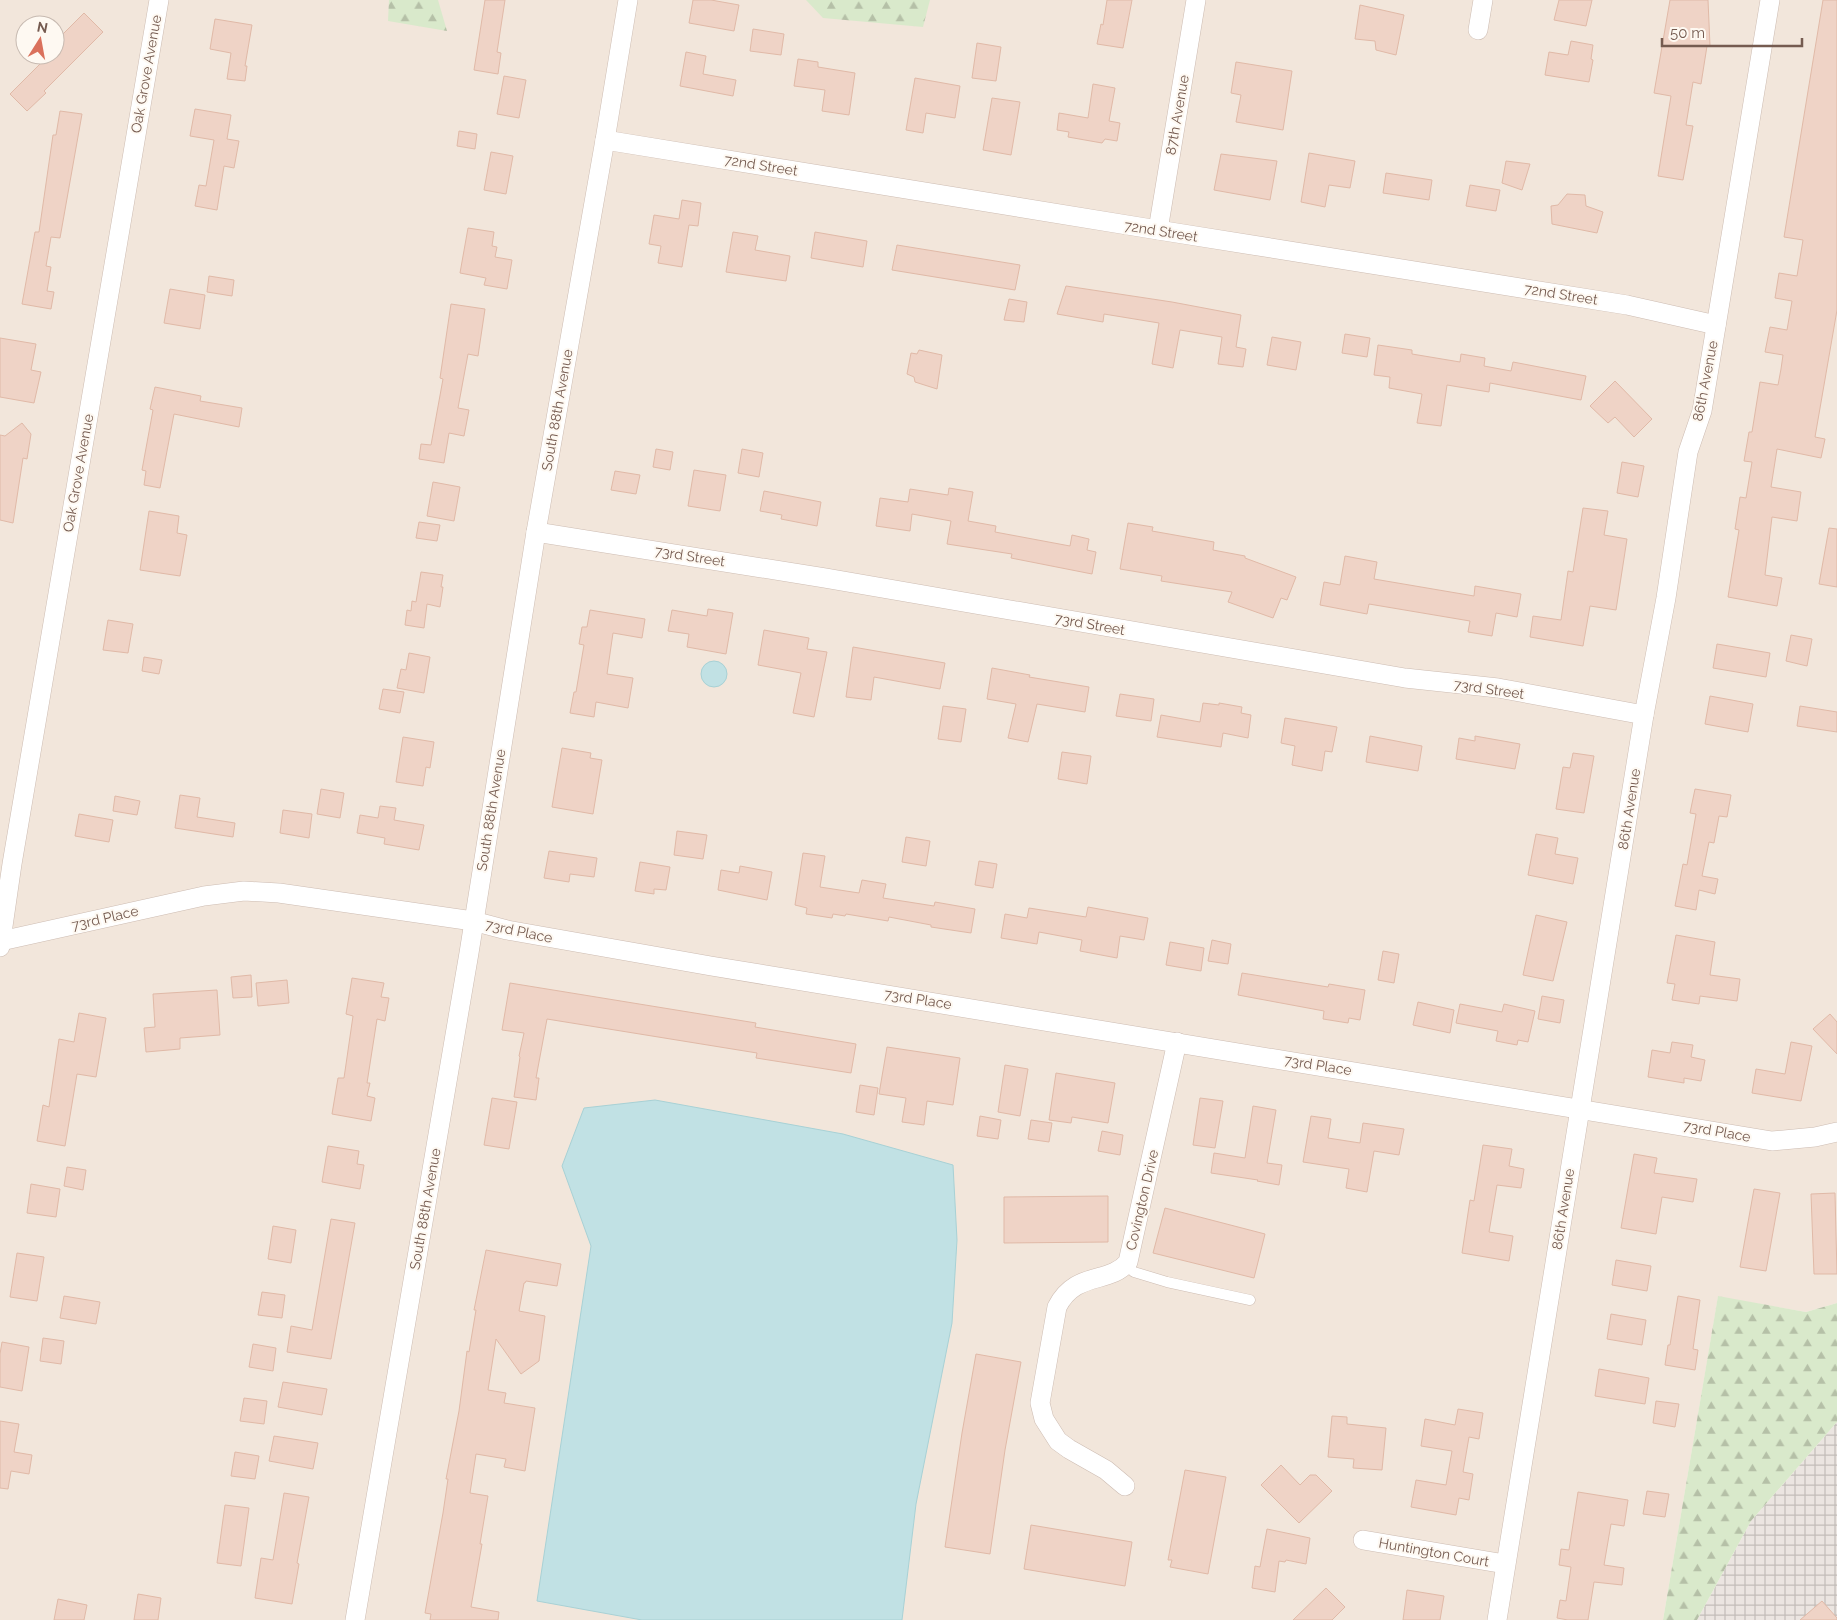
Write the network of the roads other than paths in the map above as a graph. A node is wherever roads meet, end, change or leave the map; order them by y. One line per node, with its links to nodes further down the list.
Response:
1 (159, 0): 12 (street, Oak Grove Avenue)
2 (628, 0): 7 (street, South 88th Avenue)
3 (1196, 0): 8 (street, 87th Avenue)
4 (1483, 0): 6 (street)
5 (1770, 0): 9 (street, 86th Avenue)
6 (1478, 30)
7 (605, 140): 8 (street, 72nd Street); 10 (street, South 88th Avenue)
8 (1158, 230): 9 (street, 72nd Street)
9 (1716, 325): 11 (street, 86th Avenue)
10 (536, 532): 11 (street, 73rd Street); 13 (street, South 88th Avenue)
11 (1644, 715): 16 (street, 86th Avenue)
12 (6, 863): 14 (street, Oak Grove Avenue)
13 (473, 921): 14 (street, 73rd Place); 15 (street, 73rd Place); 23 (street, South 88th Avenue)
14 (0, 944)
15 (1177, 1042): 16 (street, 73rd Place); 18 (street, Covington Drive)
16 (1579, 1108): 17 (street, 73rd Place); 22 (street, 86th Avenue)
17 (1837, 1132)
18 (1126, 1265): 19 (lane); 20 (street, Covington Drive)
19 (1250, 1300)
20 (1125, 1486)
21 (1363, 1540): 22 (street, Huntington Court)
22 (1505, 1564): 24 (street, 86th Avenue)
23 (355, 1620)
24 (1497, 1620)

